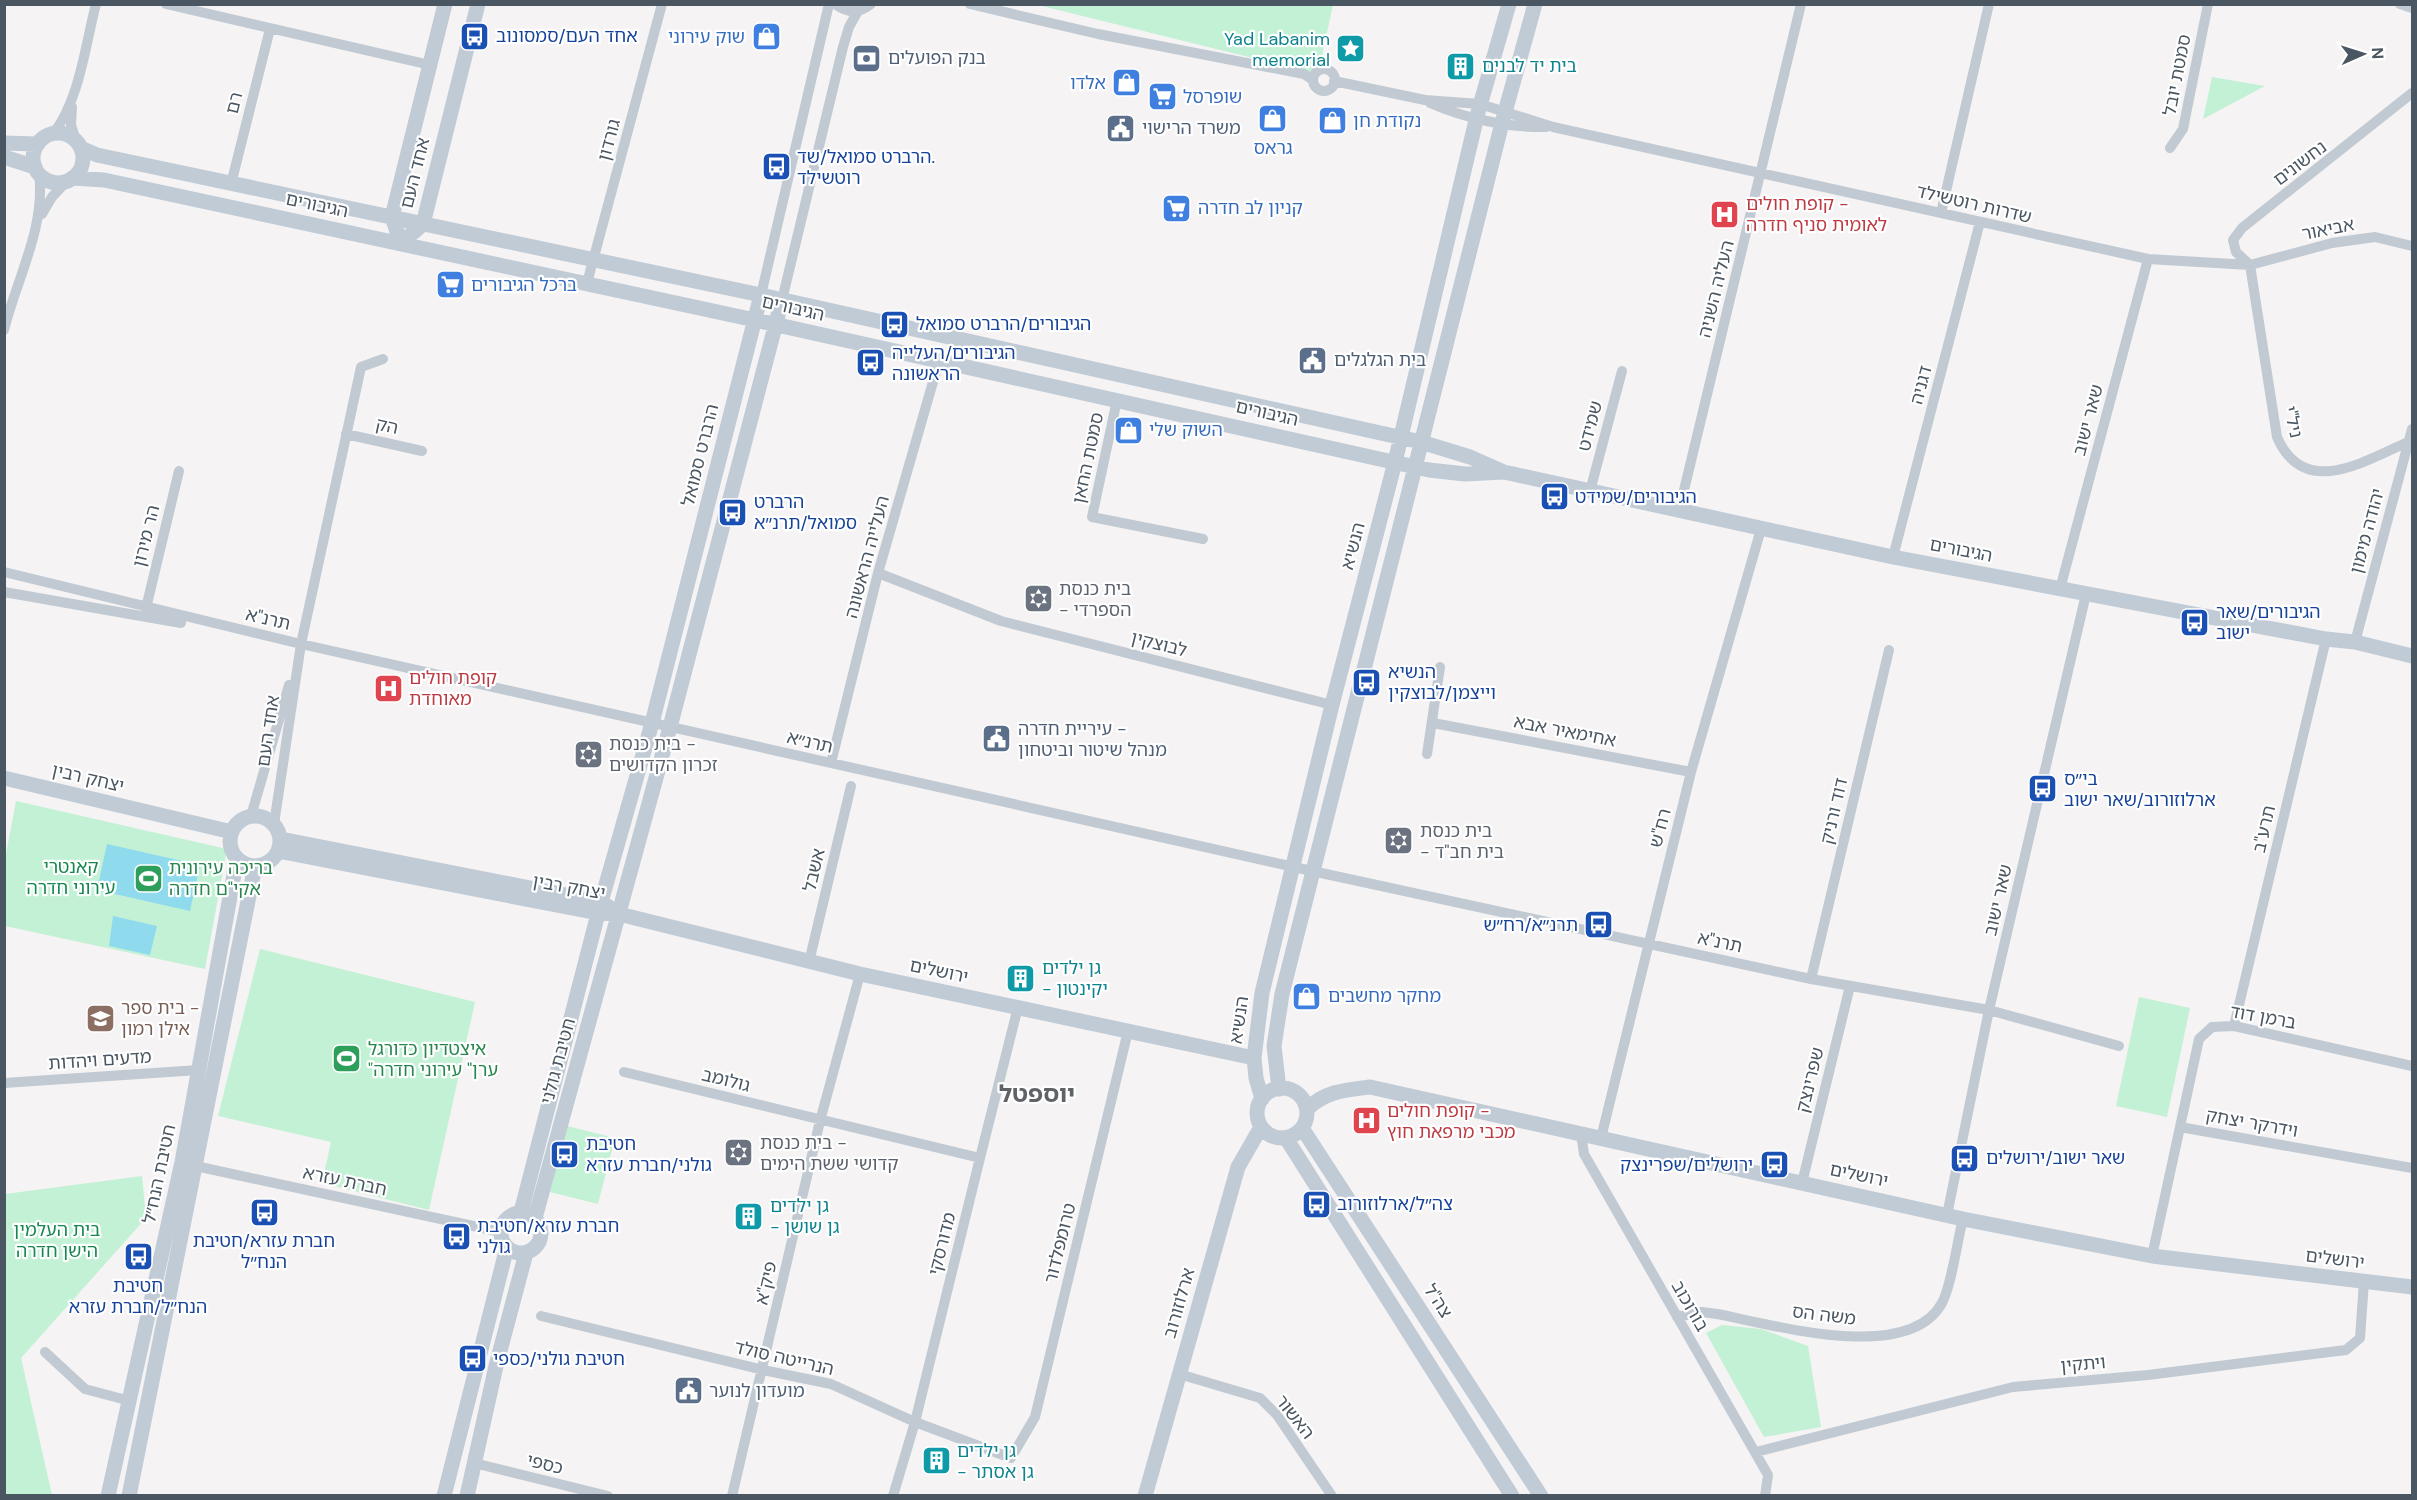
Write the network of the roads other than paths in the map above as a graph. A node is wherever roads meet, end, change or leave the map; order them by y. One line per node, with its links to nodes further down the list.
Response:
1 (96, 4): 22 (street)
2 (166, 4): 18 (street)
3 (445, 4): 19 (street, אחד העם)
4 (478, 4): 39 (street, אחד העם)
5 (662, 4): 44 (street, גורדון)
6 (829, 4): 47 (street, הרברט סמואל)
7 (835, 4): 17 (street)
8 (871, 4): 17 (street)
9 (970, 4): 20 (street)
10 (1509, 4): 24 (street, הנשיא)
11 (1535, 4): 25 (street)
12 (1801, 4): 33 (street, העליה השניה)
13 (1989, 4): 36 (street)
14 (2208, 4): 30 (street, סמטת יובל)
15 (2400, 4): 16 (street)
16 (2412, 8)
17 (858, 11): 48 (street)
18 (270, 29): 19 (street); 35 (street, רם)
19 (430, 65): 37 (street, אחד העם)
20 (1313, 80): 21 (street); 21 (street)
21 (1334, 81): 24 (street, שדרות רוטשילד)
22 (75, 89): 26 (street); 29 (street)
23 (2412, 93): 45 (street, נחשונים)
24 (1478, 110): 25 (street, שדרות רוטשילד); 58 (street, הנשיא)
25 (1503, 117): 33 (street, שדרות רוטשילד); 59 (street)
26 (53, 134): 28 (street); 29 (street)
27 (4, 143): 28 (street)
28 (38, 144): 32 (street)
29 (78, 144): 34 (street); 35 (street, הגיבורים)
30 (2170, 148)
31 (4, 157): 32 (street)
32 (37, 170): 34 (street); 40 (street)
33 (1761, 173): 36 (street, שדרות רוטשילד); 67 (street, העליה השניה)
34 (70, 179): 40 (street); 41 (street, הגיבורים)
35 (231, 184): 37 (street, הגיבורים)
36 (1941, 213): 38 (street, שדרות רוטשילד)
37 (392, 218): 39 (street, הגיבורים); 41 (street, אחד העם)
38 (1980, 222): 43 (street, שדרות רוטשילד); 70 (street, דגניה)
39 (423, 224): 41 (street, אחד העם); 44 (street, הגיבורים)
40 (36, 228): 51 (street)
41 (401, 243): 46 (street, הגיבורים)
42 (2412, 246): 45 (street, אביאור)
43 (2148, 259): 45 (street, שדרות רוטשילד); 73 (street, שאר ישוב)
44 (593, 260): 46 (street, גורדון); 47 (street, הגיבורים)
45 (2250, 265): 60 (street, ניל"י)
46 (587, 283): 49 (street, הגיבורים)
47 (761, 295): 48 (street, הגיבורים); 49 (street, הרברט סמואל)
48 (782, 300): 50 (street); 58 (street, הגיבורים)
49 (755, 320): 50 (street, הגיבורים); 84 (street, הרברט סמואל)
50 (776, 324): 53 (street, הגיבורים); 86 (street)
51 (4, 330)
52 (383, 359): 57 (street, אחד העם)
53 (939, 361): 55 (street, הגיבורים); 72 (street, העלייה הראשונה)
54 (1622, 371): 66 (street, שמידט)
55 (1117, 400): 62 (street, הגיבורים); 69 (street, סמטת החאן)
56 (2412, 429): 60 (street, יהודה מימון)
57 (346, 434): 61 (street, הק); 79 (street, אחד העם)
58 (1401, 438): 59 (street, הגיבורים); 62 (street, הנשיא)
59 (1421, 442): 63 (street); 65 (street, הגיבורים)
60 (2408, 442): 78 (street, יהודה מימון)
61 (422, 451)
62 (1395, 462): 63 (street, הגיבורים); 83 (street, הנשיא)
63 (1415, 466): 65 (street, הגיבורים); 100 (street)
64 (179, 471): 76 (street, הר מירון)
65 (1504, 472): 66 (street, הגיבורים)
66 (1590, 491): 67 (street, הגיבורים)
67 (1679, 511): 68 (street, הגיבורים)
68 (1761, 529): 70 (street, הגיבורים); 89 (street, רח"ש)
69 (1203, 539)
70 (1893, 557): 73 (street, הגיבורים)
71 (4, 572): 76 (street, תרנ"א)
72 (878, 573): 83 (street, לבוצקין); 88 (street, העלייה הראשונה)
73 (2060, 589): 75 (street, הגיבורים)
74 (4, 592): 79 (street, תרנ"א)
75 (2085, 594): 77 (street, הגיבורים); 109 (street, שאר ישוב)
76 (146, 608): 79 (street, תרנ"א)
77 (2326, 639): 78 (street, הגיבורים); 110 (street, תרע"ב)
78 (2355, 642): 81 (street, הגיבורים)
79 (301, 644): 84 (street, תרנ״א); 93 (street, אחד העם); 94 (street, אחד העם)
80 (1889, 650): 106 (street, דוד ורניק)
81 (2412, 656)
82 (1440, 667): 85 (street)
83 (1332, 705): 99 (street, הנשיא)
84 (652, 723): 86 (street, תרנ״א); 101 (street, הרברט סמואל)
85 (1433, 723): 87 (street); 89 (street, אחימאיר אבא)
86 (670, 727): 88 (street, תרנ״א); 102 (street)
87 (1427, 754)
88 (831, 763): 99 (street, תרנ״א)
89 (1691, 772): 103 (street, רח"ש)
90 (4, 778): 95 (street, יצחק רבין)
91 (851, 786): 104 (street, אשבל)
92 (4, 789): 95 (street, יצחק רבין)
93 (251, 816): 94 (street); 95 (street)
94 (274, 824): 96 (street)
95 (231, 836): 97 (street)
96 (279, 845): 98 (street); 101 (street, יצחק רבין)
97 (237, 858): 98 (street); 115 (street, חטיבת הנח״ל)
98 (255, 866): 129 (street, חטיבת הנח״ל)
99 (1292, 866): 100 (street, תרנ״א); 113 (street, הנשיא)
100 (1312, 871): 103 (street, תרנ"א); 118 (street)
101 (600, 907): 102 (street, יצחק רבין); 132 (street, חטיבת גולני)
102 (618, 914): 104 (street, ירושלים); 132 (street, חטיבת גולני)
103 (1647, 943): 106 (street, תרנ"א); 127 (street, רח"ש)
104 (809, 962): 105 (street, ירושלים)
105 (860, 974): 108 (street, ירושלים); 121 (street, פיק"א)
106 (1811, 979): 107 (street, תרנ"א)
107 (1850, 986): 109 (street, תרנ"א); 131 (street, שפרינצק)
108 (1017, 1007): 111 (street, ירושלים); 128 (street, מדורסקי)
109 (1989, 1010): 112 (street, תרנ"א); 133 (street, שאר ישוב)
110 (2234, 1026): 114 (street, ברמן דוד); 123 (street, ברמן דוד)
111 (1128, 1031): 113 (street, ירושלים); 149 (street, טרומפלדור)
112 (2120, 1046)
113 (1254, 1058): 119 (street, הנשיא)
114 (2412, 1066)
115 (199, 1070): 117 (street, מדעים ויהדות); 129 (street, חטיבת הנח״ל)
116 (624, 1072): 121 (street, גולומב)
117 (4, 1083)
118 (1279, 1089): 119 (street); 120 (street)
119 (1262, 1099): 122 (street)
120 (1307, 1109): 124 (street); 125 (street, ירושלים)
121 (820, 1121): 128 (street); 144 (street, פיק"א)
122 (1261, 1126): 126 (street); 145 (street, ארלוזורוב)
123 (2180, 1127): 130 (street, וידרקר יצחק); 138 (street, וידרקר יצחק)
124 (1302, 1128): 126 (street); 162 (street, צה"ל)
125 (1581, 1134): 127 (street, ירושלים); 142 (street, בורוכוב)
126 (1286, 1138): 161 (street)
127 (1601, 1138): 131 (street, ירושלים)
128 (980, 1158): 147 (street, מדורסקי)
129 (189, 1164): 135 (street, חברת עזרא); 146 (street, חטיבת הנח״ל); 153 (street, חטיבת הנח״ל)
130 (2412, 1168)
131 (1802, 1183): 133 (street, ירושלים)
132 (528, 1215): 135 (street); 137 (street)
133 (1947, 1215): 134 (street, ירושלים)
134 (1963, 1219): 138 (street, ירושלים); 142 (street, משה הס)
135 (501, 1232): 136 (street)
136 (507, 1247): 137 (street); 154 (street)
137 (526, 1253): 150 (street)
138 (2152, 1256): 139 (street, ירושלים)
139 (2364, 1282): 140 (street, ירושלים); 148 (street, ויתקין)
140 (2412, 1287)
141 (541, 1316): 144 (street, הנרייטה סולד)
142 (1677, 1317): 148 (street, בורוכוב)
143 (45, 1352): 146 (street)
144 (763, 1370): 147 (street, הנרייטה סולד); 157 (street, פיק"א)
145 (1179, 1374): 159 (street, ארלוזורוב); 160 (street, האשור)
146 (130, 1401): 152 (street, חטיבת הנח״ל)
147 (915, 1422): 149 (street, הנרייטה סולד); 158 (street, מדורסקי)
148 (1756, 1452): 163 (street, בורוכוב)
149 (1011, 1458)
150 (474, 1463): 151 (street, כספי); 155 (street)
151 (567, 1491): 156 (street, כספי)
152 (108, 1496)
153 (129, 1496)
154 (444, 1496)
155 (466, 1496)
156 (608, 1496)
157 (732, 1496)
158 (893, 1496)
159 (1145, 1496)
160 (1332, 1496)
161 (1512, 1496)
162 (1541, 1496)
163 (1765, 1496)

